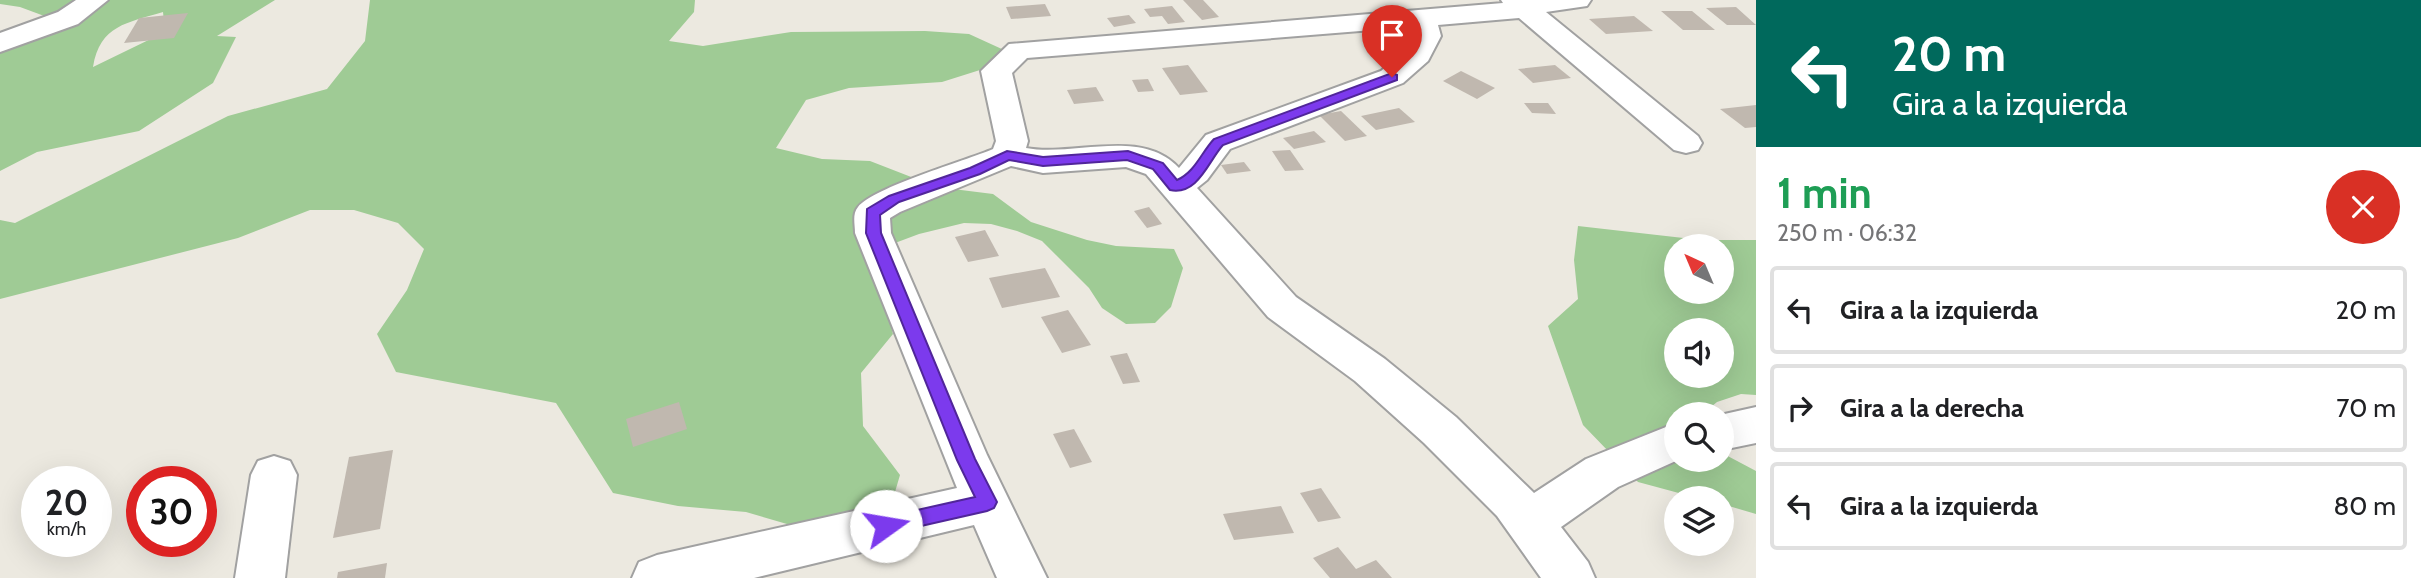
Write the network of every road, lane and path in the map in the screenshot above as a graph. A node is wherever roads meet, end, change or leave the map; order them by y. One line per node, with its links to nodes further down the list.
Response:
1 (94, 0): 5 (street)
2 (1577, 0): 3 (street)
3 (1520, 5): 4 (street); 8 (street)
4 (1421, 17): 9 (street); 10 (street)
5 (68, 18): 6 (street); 7 (street)
6 (0, 20)
7 (0, 43)
8 (1686, 143)
9 (1007, 155): 10 (street); 15 (street)
10 (1175, 186): 16 (street)
11 (1756, 425): 12 (street)
12 (1734, 430)
13 (1664, 445): 16 (street)
14 (274, 475): 17 (street)
15 (987, 502): 18 (street); 19 (street)
16 (1529, 522): 20 (street)
17 (260, 578)
18 (657, 578)
19 (1022, 578)
20 (1570, 578)

